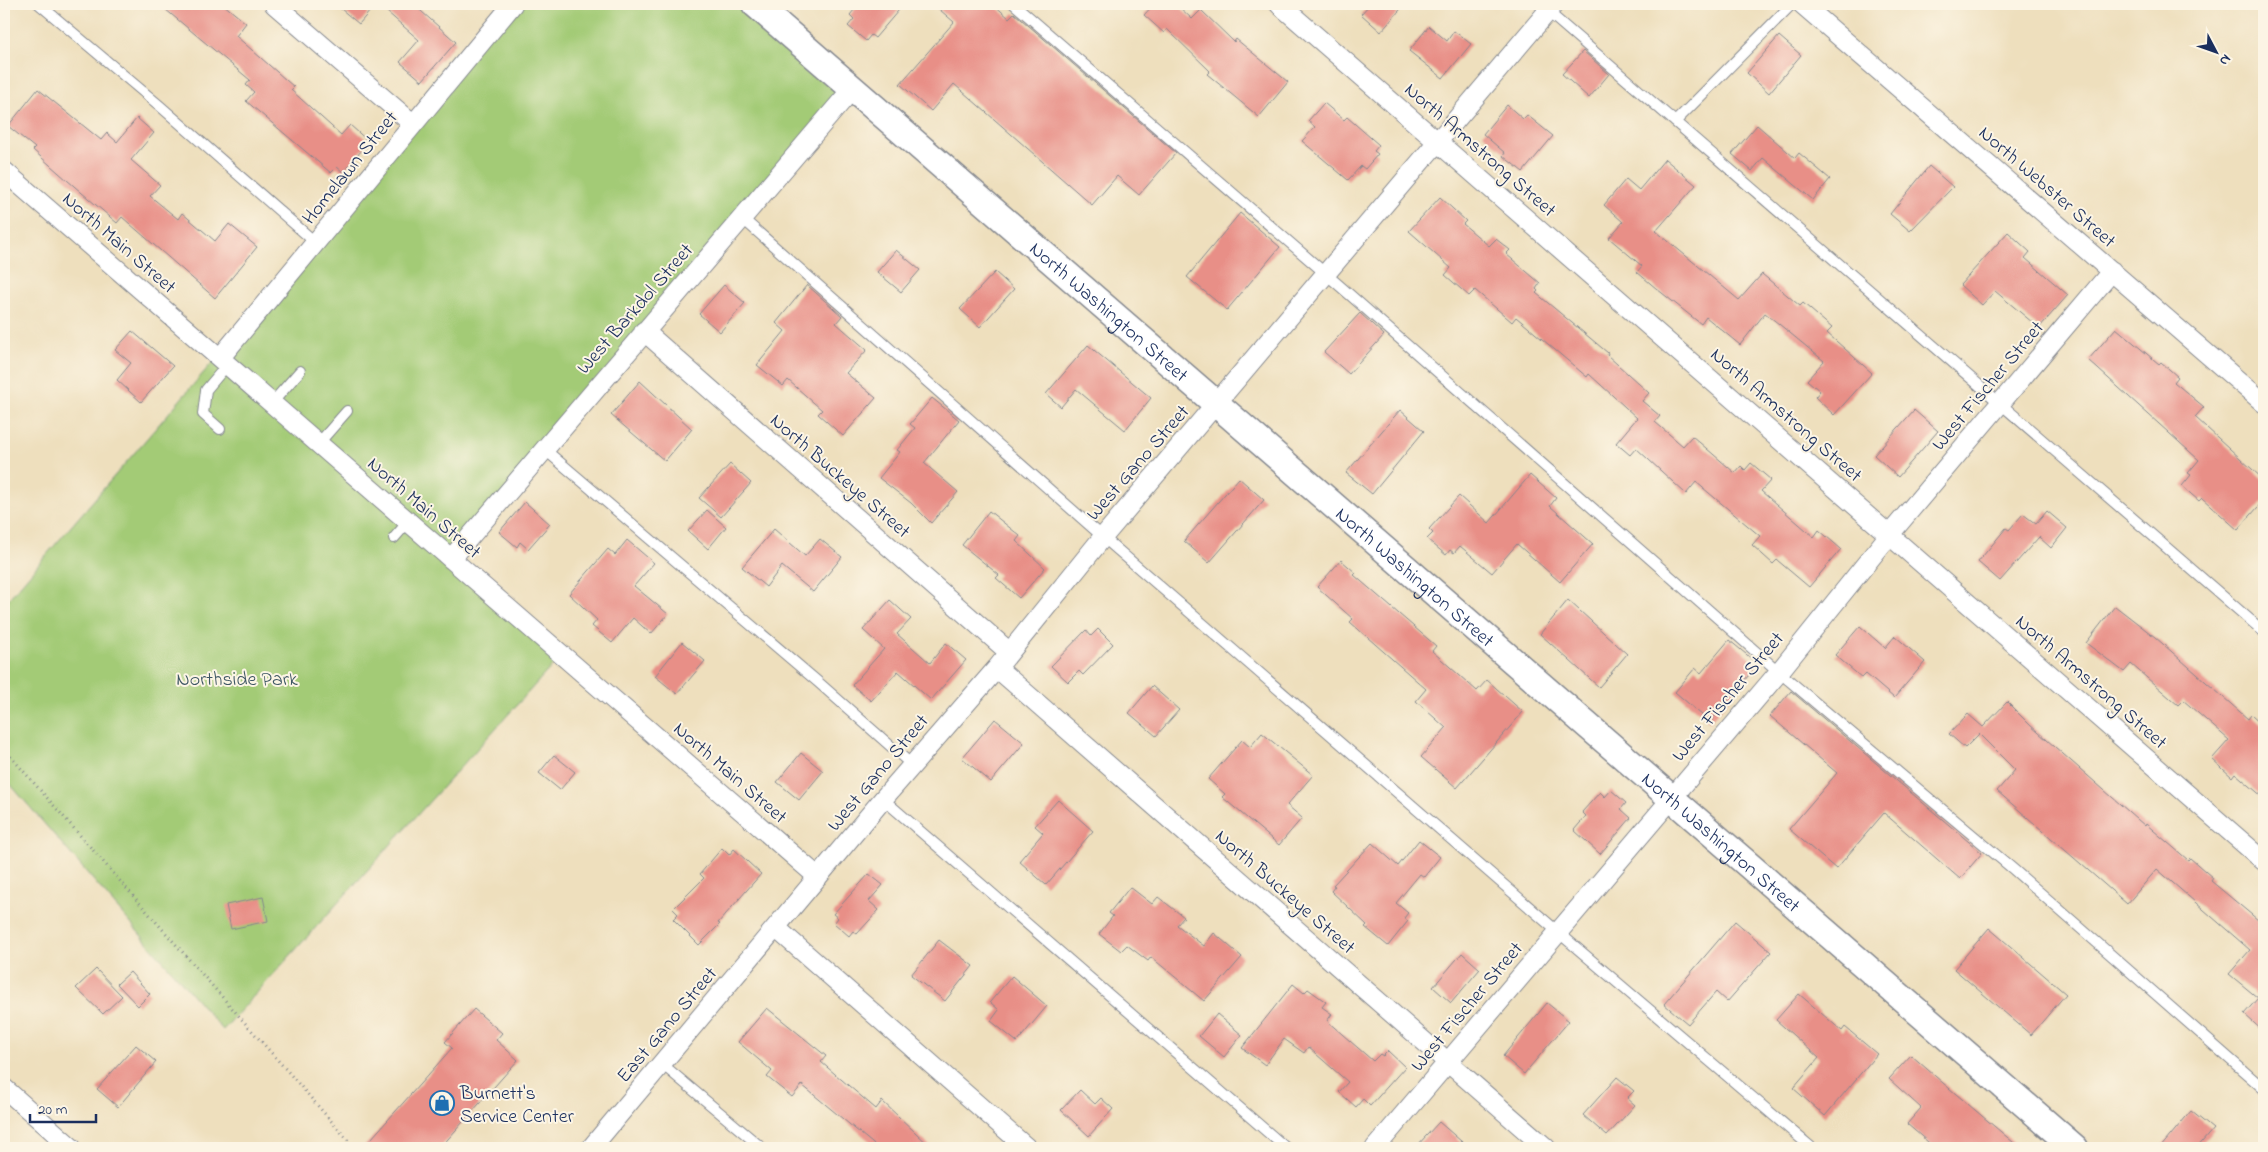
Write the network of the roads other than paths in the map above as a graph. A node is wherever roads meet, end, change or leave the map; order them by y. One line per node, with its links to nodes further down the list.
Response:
1 (38, 4): 16 (lane)
2 (274, 4): 12 (street)
3 (511, 4): 12 (street, Homelawn Street)
4 (755, 4): 10 (main road, North Washington Street)
5 (1014, 4): 18 (lane)
6 (1278, 4): 13 (street, North Armstrong Street)
7 (1792, 4): 11 (lane)
8 (1802, 4): 17 (street, North Webster Street)
9 (1547, 6): 11 (lane); 13 (street, West Gano Street)
10 (853, 88): 15 (street, West Barkdol Street); 24 (main road, North Washington Street)
11 (1675, 122): 25 (lane)
12 (413, 124): 16 (street, Homelawn Street)
13 (1438, 141): 18 (street, West Gano Street); 31 (street, North Armstrong Street)
14 (4, 170): 20 (street, North Main Street)
15 (742, 218): 19 (street, West Barkdol Street); 32 (lane)
16 (316, 243): 20 (street, Homelawn Street)
17 (2112, 271): 23 (street, North Webster Street); 25 (street, West Fischer Street)
18 (1326, 274): 24 (street, West Gano Street); 38 (lane)
19 (644, 332): 29 (street, West Barkdol Street); 36 (street, North Buckeye Street)
20 (224, 362): 22 (street, North Main Street); 27 (lane)
21 (300, 371): 22 (lane)
22 (272, 403): 28 (street, North Main Street)
23 (2264, 403)
24 (1217, 404): 32 (street, West Gano Street); 40 (main road, North Washington Street)
25 (2000, 405): 31 (street, West Fischer Street); 35 (lane)
26 (347, 411): 28 (lane)
27 (220, 429)
28 (318, 444): 30 (street, North Main Street)
29 (543, 448): 34 (street, West Barkdol Street); 39 (lane)
30 (408, 522): 33 (lane); 34 (street, North Main Street)
31 (1890, 534): 38 (street, West Fischer Street); 42 (street, North Armstrong Street)
32 (1103, 537): 36 (street, West Gano Street); 45 (lane)
33 (394, 538)
34 (451, 559): 43 (street, North Main Street)
35 (2264, 632)
36 (1008, 652): 37 (street, West Gano Street)
37 (997, 668): 39 (street, West Gano Street); 46 (street, North Buckeye Street)
38 (1779, 672): 40 (street, West Fischer Street); 49 (lane)
39 (912, 765): 41 (street, West Gano Street)
40 (1670, 798): 45 (street, West Fischer Street); 58 (main road, North Washington Street)
41 (883, 799): 43 (street, West Gano Street); 54 (lane)
42 (2264, 861)
43 (818, 877): 44 (street, West Gano Street)
44 (776, 928): 47 (street, East Gano Street); 53 (street)
45 (1558, 932): 46 (street, West Fischer Street); 57 (lane)
46 (1449, 1063): 55 (street, West Fischer Street); 56 (street, North Buckeye Street)
47 (662, 1064): 51 (street, East Gano Street); 52 (lane)
48 (4, 1088): 50 (street)
49 (2264, 1089)
50 (72, 1148)
51 (591, 1148)
52 (762, 1148)
53 (1027, 1148)
54 (1286, 1148)
55 (1375, 1148)
56 (1546, 1148)
57 (1812, 1148)
58 (2075, 1148)

